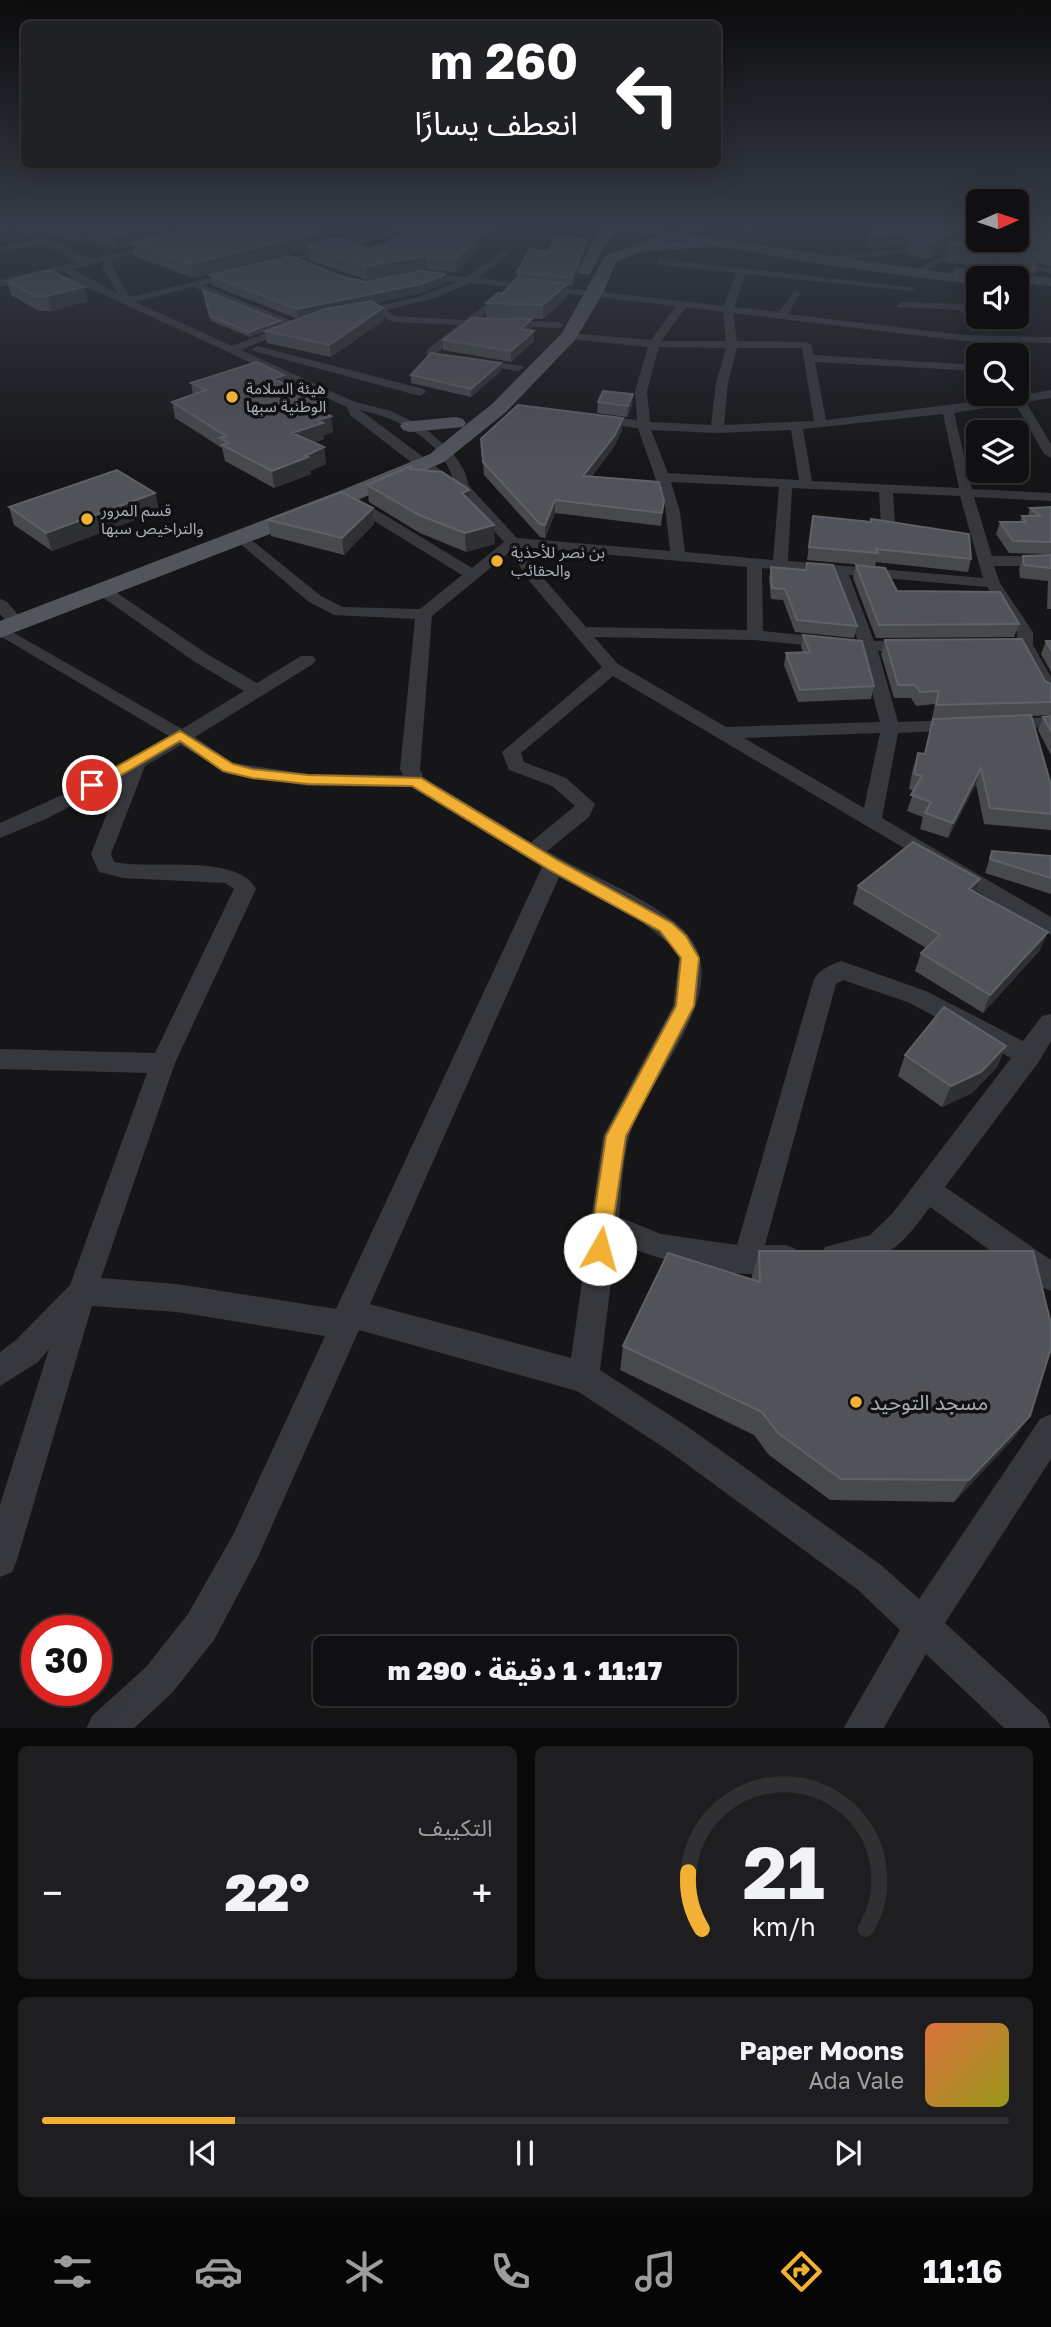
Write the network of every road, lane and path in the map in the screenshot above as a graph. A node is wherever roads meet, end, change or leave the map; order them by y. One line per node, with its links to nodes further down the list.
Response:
1 (141, 307): 26 (street)
2 (256, 307): 26 (street)
3 (385, 307): 11 (street)
4 (487, 307): 16 (street)
5 (577, 307): 17 (main road)
6 (680, 307): 22 (street)
7 (702, 307): 12 (street)
8 (729, 307): 12 (street)
9 (788, 307): 14 (street)
10 (901, 307): 18 (street)
11 (376, 308): 13 (street); 16 (street)
12 (728, 310): 14 (street); 24 (street)
13 (338, 314)
14 (782, 317): 15 (street)
15 (806, 321): 23 (street); 25 (street)
16 (466, 323): 17 (street); 29 (street)
17 (564, 330): 22 (street); 29 (main road); 46 (main road)
18 (899, 330): 19 (street); 23 (street)
19 (993, 339): 20 (street); 21 (street)
20 (1051, 341)
21 (994, 343)
22 (654, 344): 24 (street); 44 (street)
23 (861, 344): 27 (street); 28 (street)
24 (732, 345): 25 (street); 45 (street)
25 (806, 345): 27 (street)
26 (239, 347): 30 (street); 32 (street)
27 (809, 358): 40 (street)
28 (966, 366)
29 (518, 368): 41 (main road)
30 (355, 375): 31 (street); 32 (street)
31 (419, 392)
32 (327, 393): 35 (street)
33 (1051, 394): 34 (street)
34 (1029, 395)
35 (352, 405): 43 (street); 48 (street)
36 (971, 406): 38 (street)
37 (1022, 406): 47 (street)
38 (948, 411): 40 (street); 54 (street)
39 (576, 417): 44 (street)
40 (820, 422): 42 (street)
41 (456, 423): 43 (main road); 46 (main road)
42 (796, 424): 45 (street); 51 (street)
43 (410, 426): 46 (street)
44 (642, 426): 45 (street); 49 (street)
45 (717, 429)
46 (440, 445): 48 (main road); 52 (street)
47 (1051, 454)
48 (417, 459): 52 (street); 55 (main road); 70 (main road)
49 (662, 477): 50 (street); 60 (street)
50 (786, 482): 51 (street); 64 (street)
51 (806, 484): 53 (street)
52 (462, 487): 59 (street)
53 (886, 488): 54 (street); 57 (street)
54 (967, 493): 56 (street); 61 (street)
55 (345, 497): 58 (main road); 66 (street)
56 (1051, 497)
57 (920, 534)
58 (239, 537): 68 (main road); 69 (street)
59 (513, 542): 60 (street); 66 (street); 71 (street)
60 (678, 555): 63 (street)
61 (986, 561): 62 (street); 67 (street)
62 (1051, 561)
63 (754, 562): 64 (street); 72 (street)
64 (780, 564): 65 (street)
65 (839, 569): 67 (street); 74 (street)
66 (471, 574): 69 (street)
67 (992, 583): 78 (street)
68 (101, 589): 70 (main road); 77 (street)
69 (424, 614): 84 (street)
70 (4, 619): 82 (street)
71 (580, 632): 72 (street); 76 (street)
72 (754, 635): 74 (street)
73 (934, 645): 74 (street)
74 (868, 646): 80 (street)
75 (307, 660): 77 (street)
76 (612, 668): 81 (street); 87 (street)
77 (257, 691): 82 (street)
78 (1051, 692)
79 (1051, 722): 80 (street)
80 (890, 727): 81 (street); 85 (street)
81 (722, 733): 85 (street)
82 (180, 735): 83 (street); 84 (street)
83 (138, 760): 86 (street); 92 (street)
84 (415, 781): 87 (street)
85 (871, 821): 88 (street)
86 (0, 831)
87 (543, 858): 94 (street); 98 (street)
88 (1050, 926)
89 (1051, 1023): 90 (street)
90 (1029, 1056): 93 (street); 95 (street)
91 (0, 1059): 92 (street)
92 (163, 1063): 97 (street)
93 (927, 1190): 95 (street); 96 (street)
94 (603, 1224): 95 (street); 100 (street)
95 (747, 1259)
96 (1051, 1277)
97 (82, 1291): 98 (street); 99 (street); 102 (street)
98 (346, 1319): 100 (street); 104 (street)
99 (0, 1371)
100 (584, 1377): 103 (street)
101 (1051, 1430): 103 (street)
102 (0, 1560)
103 (923, 1625): 105 (street); 106 (street)
104 (105, 1728)
105 (862, 1728)
106 (1033, 1728)

